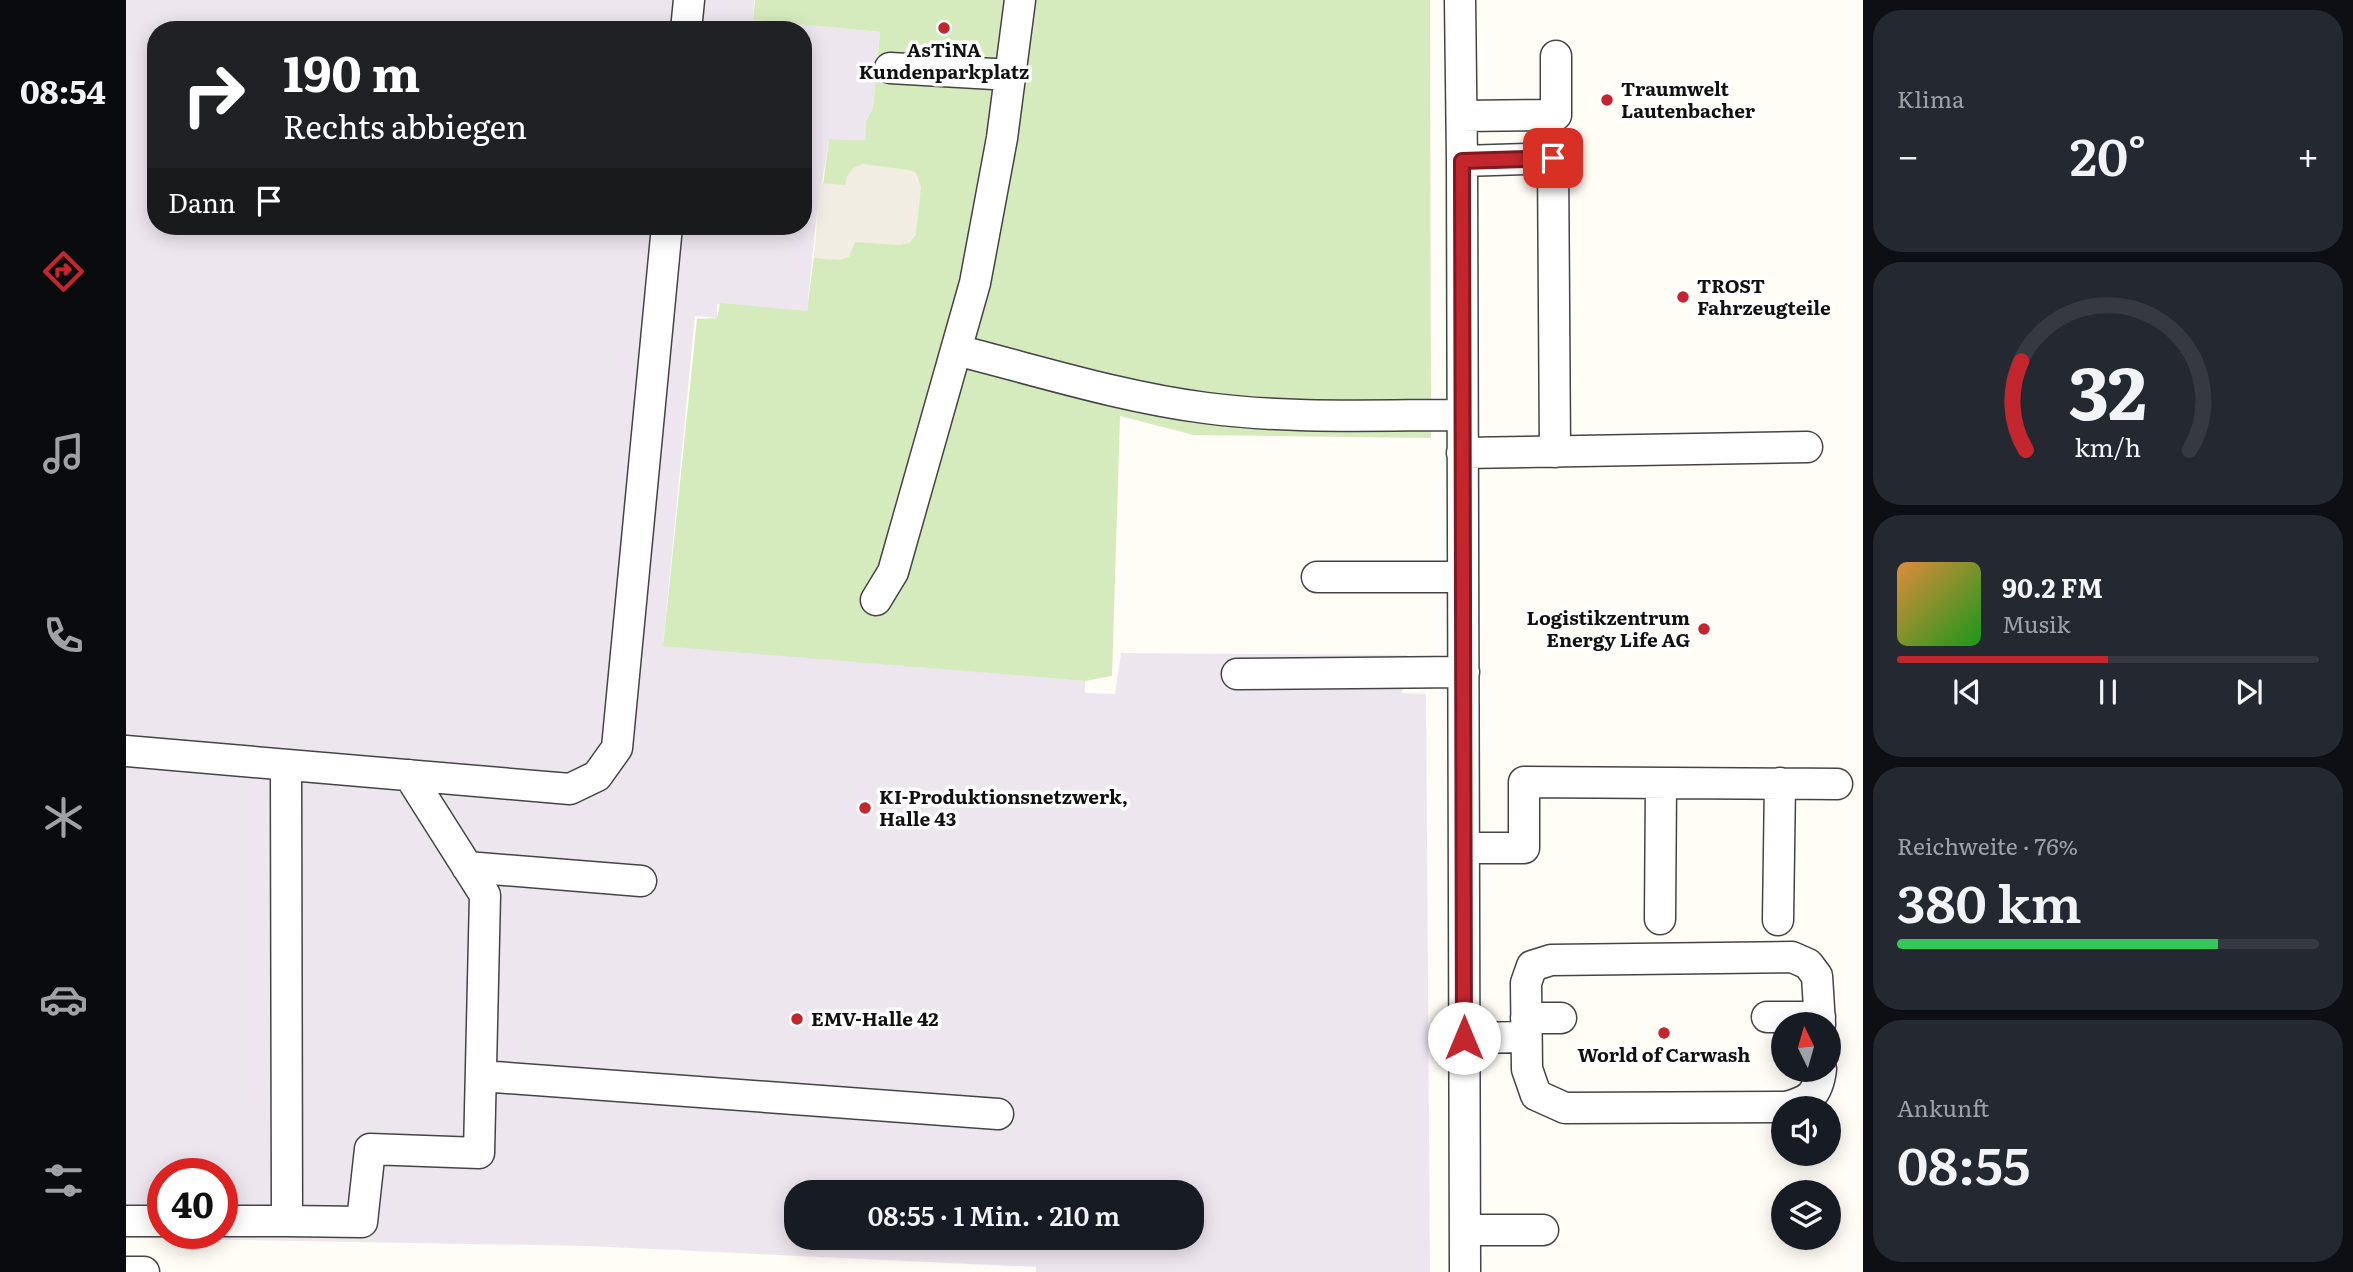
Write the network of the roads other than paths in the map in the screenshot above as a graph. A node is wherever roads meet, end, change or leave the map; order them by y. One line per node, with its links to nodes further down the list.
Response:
1 (689, 0): 4 (street)
2 (1020, 0): 7 (street)
3 (1460, 0): 8 (street)
4 (687, 21)
5 (1556, 56): 8 (street)
6 (890, 68): 7 (street)
7 (1011, 75): 11 (street)
8 (1462, 116): 9 (street)
9 (1462, 161): 12 (street); 14 (street)
10 (666, 235): 23 (street)
11 (956, 350): 12 (street); 18 (street)
12 (1462, 415): 15 (street)
13 (1807, 447): 14 (street)
14 (1555, 452): 15 (street)
15 (1462, 453): 17 (street)
16 (1317, 577): 17 (street)
17 (1463, 577): 19 (street)
18 (876, 600)
19 (1464, 672): 20 (street); 27 (street)
20 (1237, 674)
21 (126, 751): 22 (street)
22 (286, 765): 23 (street); 44 (street)
23 (409, 775): 28 (street)
24 (1661, 783): 25 (street); 27 (street); 30 (street)
25 (1780, 783): 26 (street); 31 (street)
26 (1838, 784)
27 (1464, 848): 37 (street)
28 (467, 867): 29 (street); 38 (street)
29 (641, 881)
30 (1660, 919)
31 (1778, 920)
32 (1819, 1012): 36 (street)
33 (1767, 1017): 34 (street)
34 (1771, 1017)
35 (1561, 1018): 36 (street)
36 (1526, 1028): 37 (street); 39 (street)
37 (1464, 1038): 45 (street)
38 (481, 1076): 40 (street); 44 (street)
39 (1819, 1082)
40 (998, 1114)
41 (126, 1221): 42 (street)
42 (147, 1221)
43 (238, 1221): 44 (street)
44 (287, 1221)
45 (1465, 1230): 46 (street); 49 (street)
46 (1543, 1230)
47 (126, 1272): 48 (street)
48 (144, 1272)
49 (1465, 1272)

